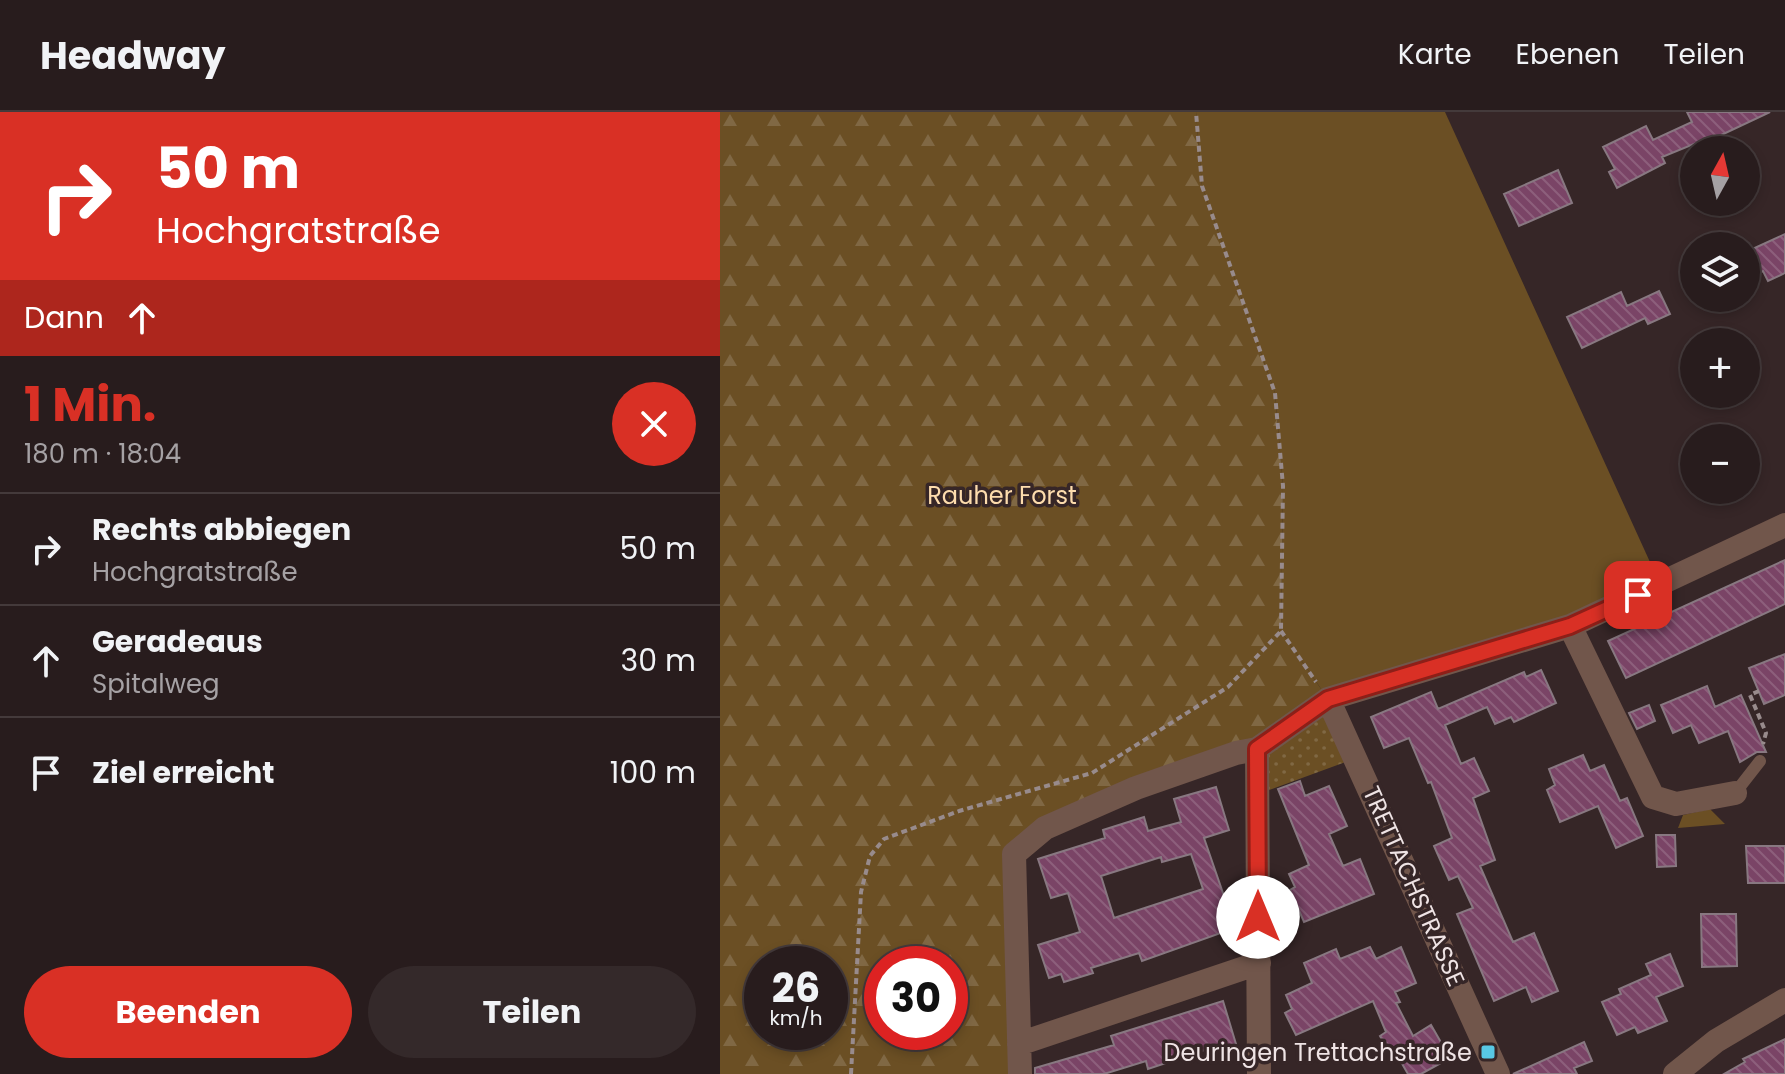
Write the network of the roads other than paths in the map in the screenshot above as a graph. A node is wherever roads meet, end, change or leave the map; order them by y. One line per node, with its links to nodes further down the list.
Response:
1 (1785, 525): 2 (street)
2 (1570, 626): 3 (street); 6 (street)
3 (1328, 699): 4 (street); 12 (street, TRETTACHSTRASSE)
4 (1257, 749): 7 (street); 9 (street)
5 (1760, 761): 6 (lane)
6 (1735, 793)
7 (1259, 963): 9 (street); 11 (street)
8 (1785, 1000): 13 (street)
9 (1019, 1044): 10 (street)
10 (1020, 1074)
11 (1259, 1074)
12 (1498, 1074)
13 (1675, 1074)

